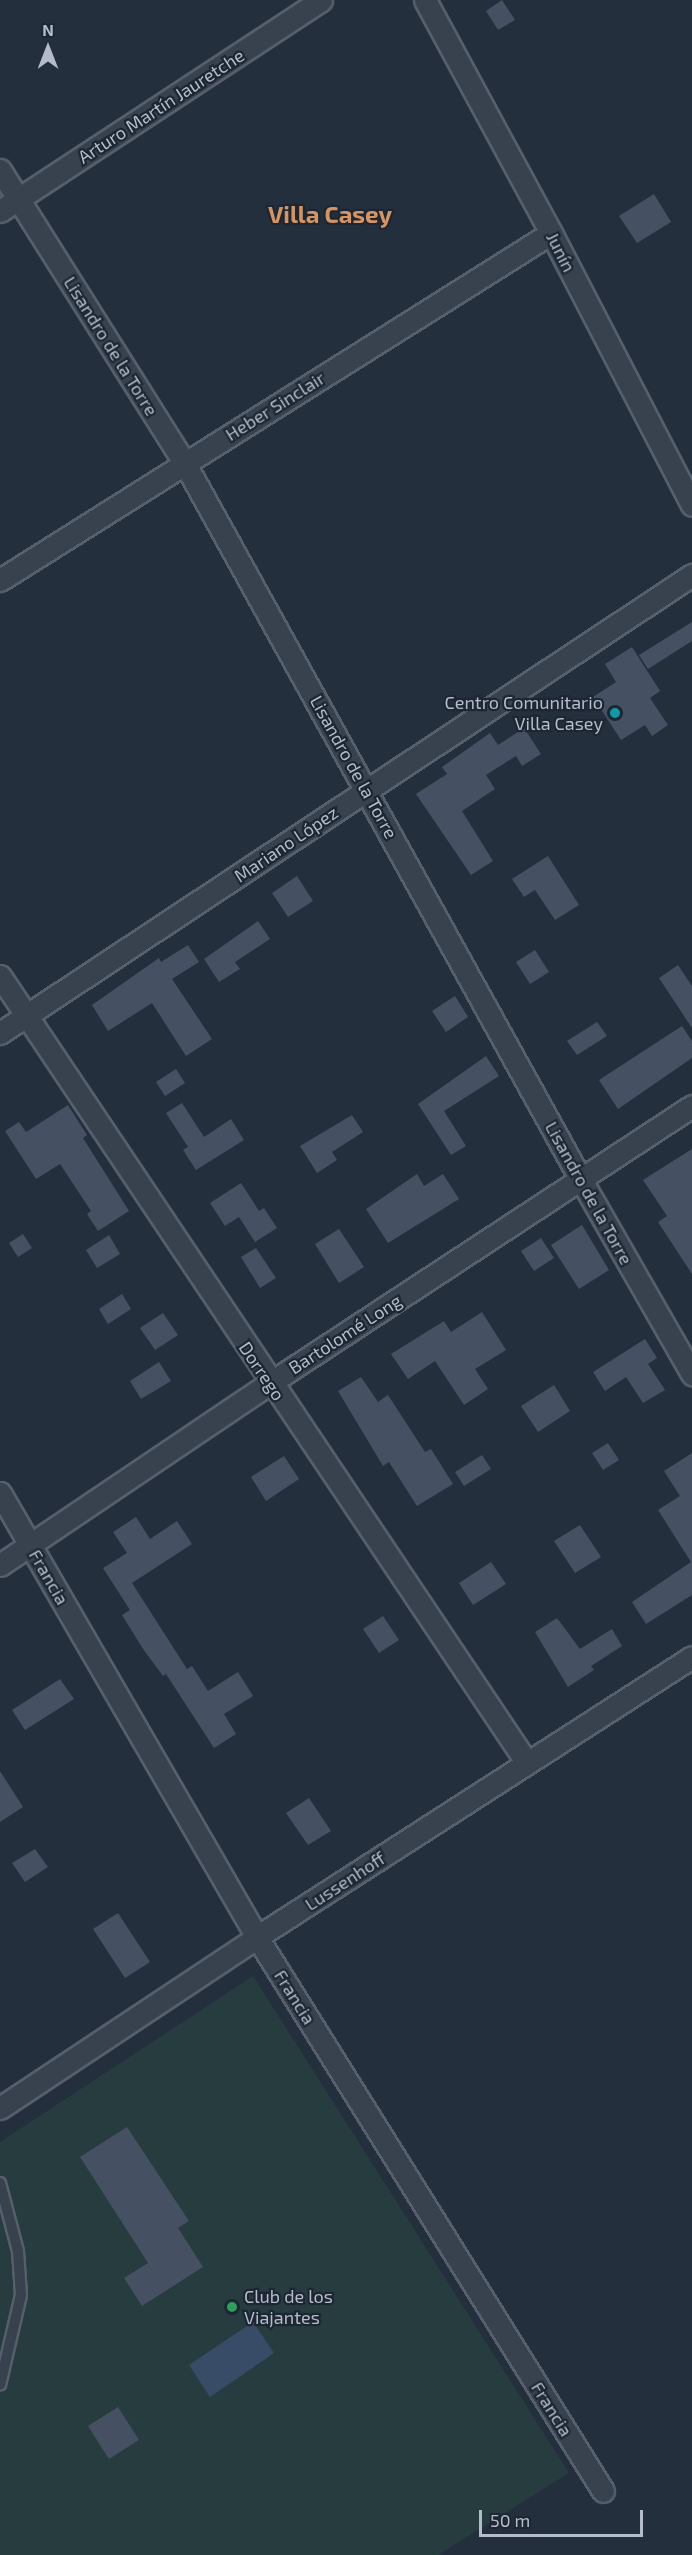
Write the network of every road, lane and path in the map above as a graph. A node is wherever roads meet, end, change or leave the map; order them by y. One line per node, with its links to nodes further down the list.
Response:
1 (321, 0): 4 (street, Arturo Martín Jauretche)
2 (425, 0): 6 (street, Junín)
3 (0, 170): 4 (street, Lisandro de la Torre)
4 (19, 199): 5 (street, Arturo Martín Jauretche); 7 (street, Lisandro de la Torre)
5 (0, 211)
6 (551, 233): 7 (street, Heber Sinclair); 8 (street, Junín)
7 (184, 462): 10 (street, Heber Sinclair); 11 (street, Lisandro de la Torre)
8 (692, 506)
9 (692, 575): 11 (street, Mariano López)
10 (0, 580)
11 (366, 790): 13 (street, Mariano López); 16 (street, Lisandro de la Torre)
12 (0, 976): 13 (street, Dorrego)
13 (26, 1016): 14 (street, Mariano López); 18 (street, Dorrego)
14 (0, 1033)
15 (692, 1106): 16 (street, Bartolomé Long)
16 (581, 1180): 17 (street, Lisandro de la Torre); 18 (street, Bartolomé Long)
17 (692, 1374)
18 (270, 1383): 20 (street, Bartolomé Long); 23 (street, Dorrego)
19 (0, 1493): 20 (street, Francia)
20 (30, 1546): 21 (street, Bartolomé Long); 24 (street, Francia)
21 (0, 1565)
22 (692, 1657): 23 (street, Lussenhoff)
23 (527, 1763): 24 (street, Lussenhoff)
24 (257, 1937): 25 (street, Lussenhoff); 29 (street, Francia)
25 (0, 2108)
26 (0, 2183): 27 (lane)
27 (2, 2202): 28 (lane)
28 (0, 2385)
29 (603, 2491)

